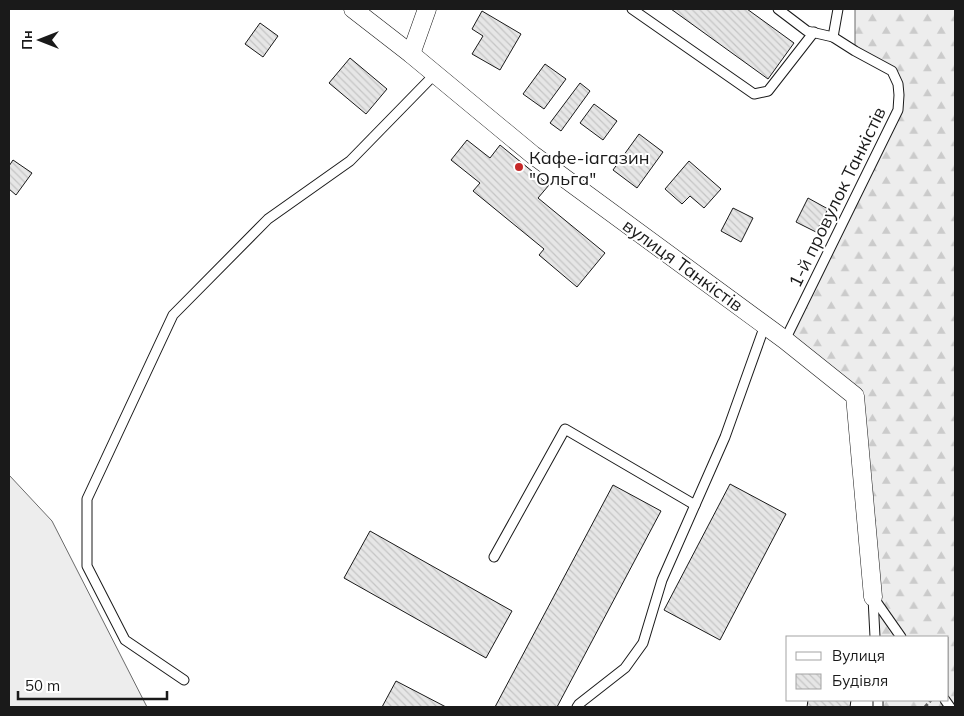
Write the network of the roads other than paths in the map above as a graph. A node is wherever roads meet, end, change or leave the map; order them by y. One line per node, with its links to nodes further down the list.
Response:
1 (353, 9): 8 (street, вулиця Танкістів)
2 (427, 9): 8 (street)
3 (632, 9): 6 (lane)
4 (778, 9): 6 (lane, 1-й провулок Танкістів)
5 (838, 9): 7 (lane)
6 (814, 32): 7 (lane, 1-й провулок Танкістів)
7 (833, 37): 11 (lane, 1-й провулок Танкістів)
8 (411, 54): 9 (street, вулиця Танкістів)
9 (435, 74): 10 (street, вулиця Танкістів); 17 (lane)
10 (765, 325): 11 (street, вулиця Танкістів); 12 (lane)
11 (785, 340): 14 (street, вулиця Танкістів)
12 (695, 505): 13 (lane); 18 (lane)
13 (494, 557)
14 (873, 597): 15 (lane); 16 (lane)
15 (875, 636)
16 (900, 636)
17 (184, 680)
18 (577, 707)

